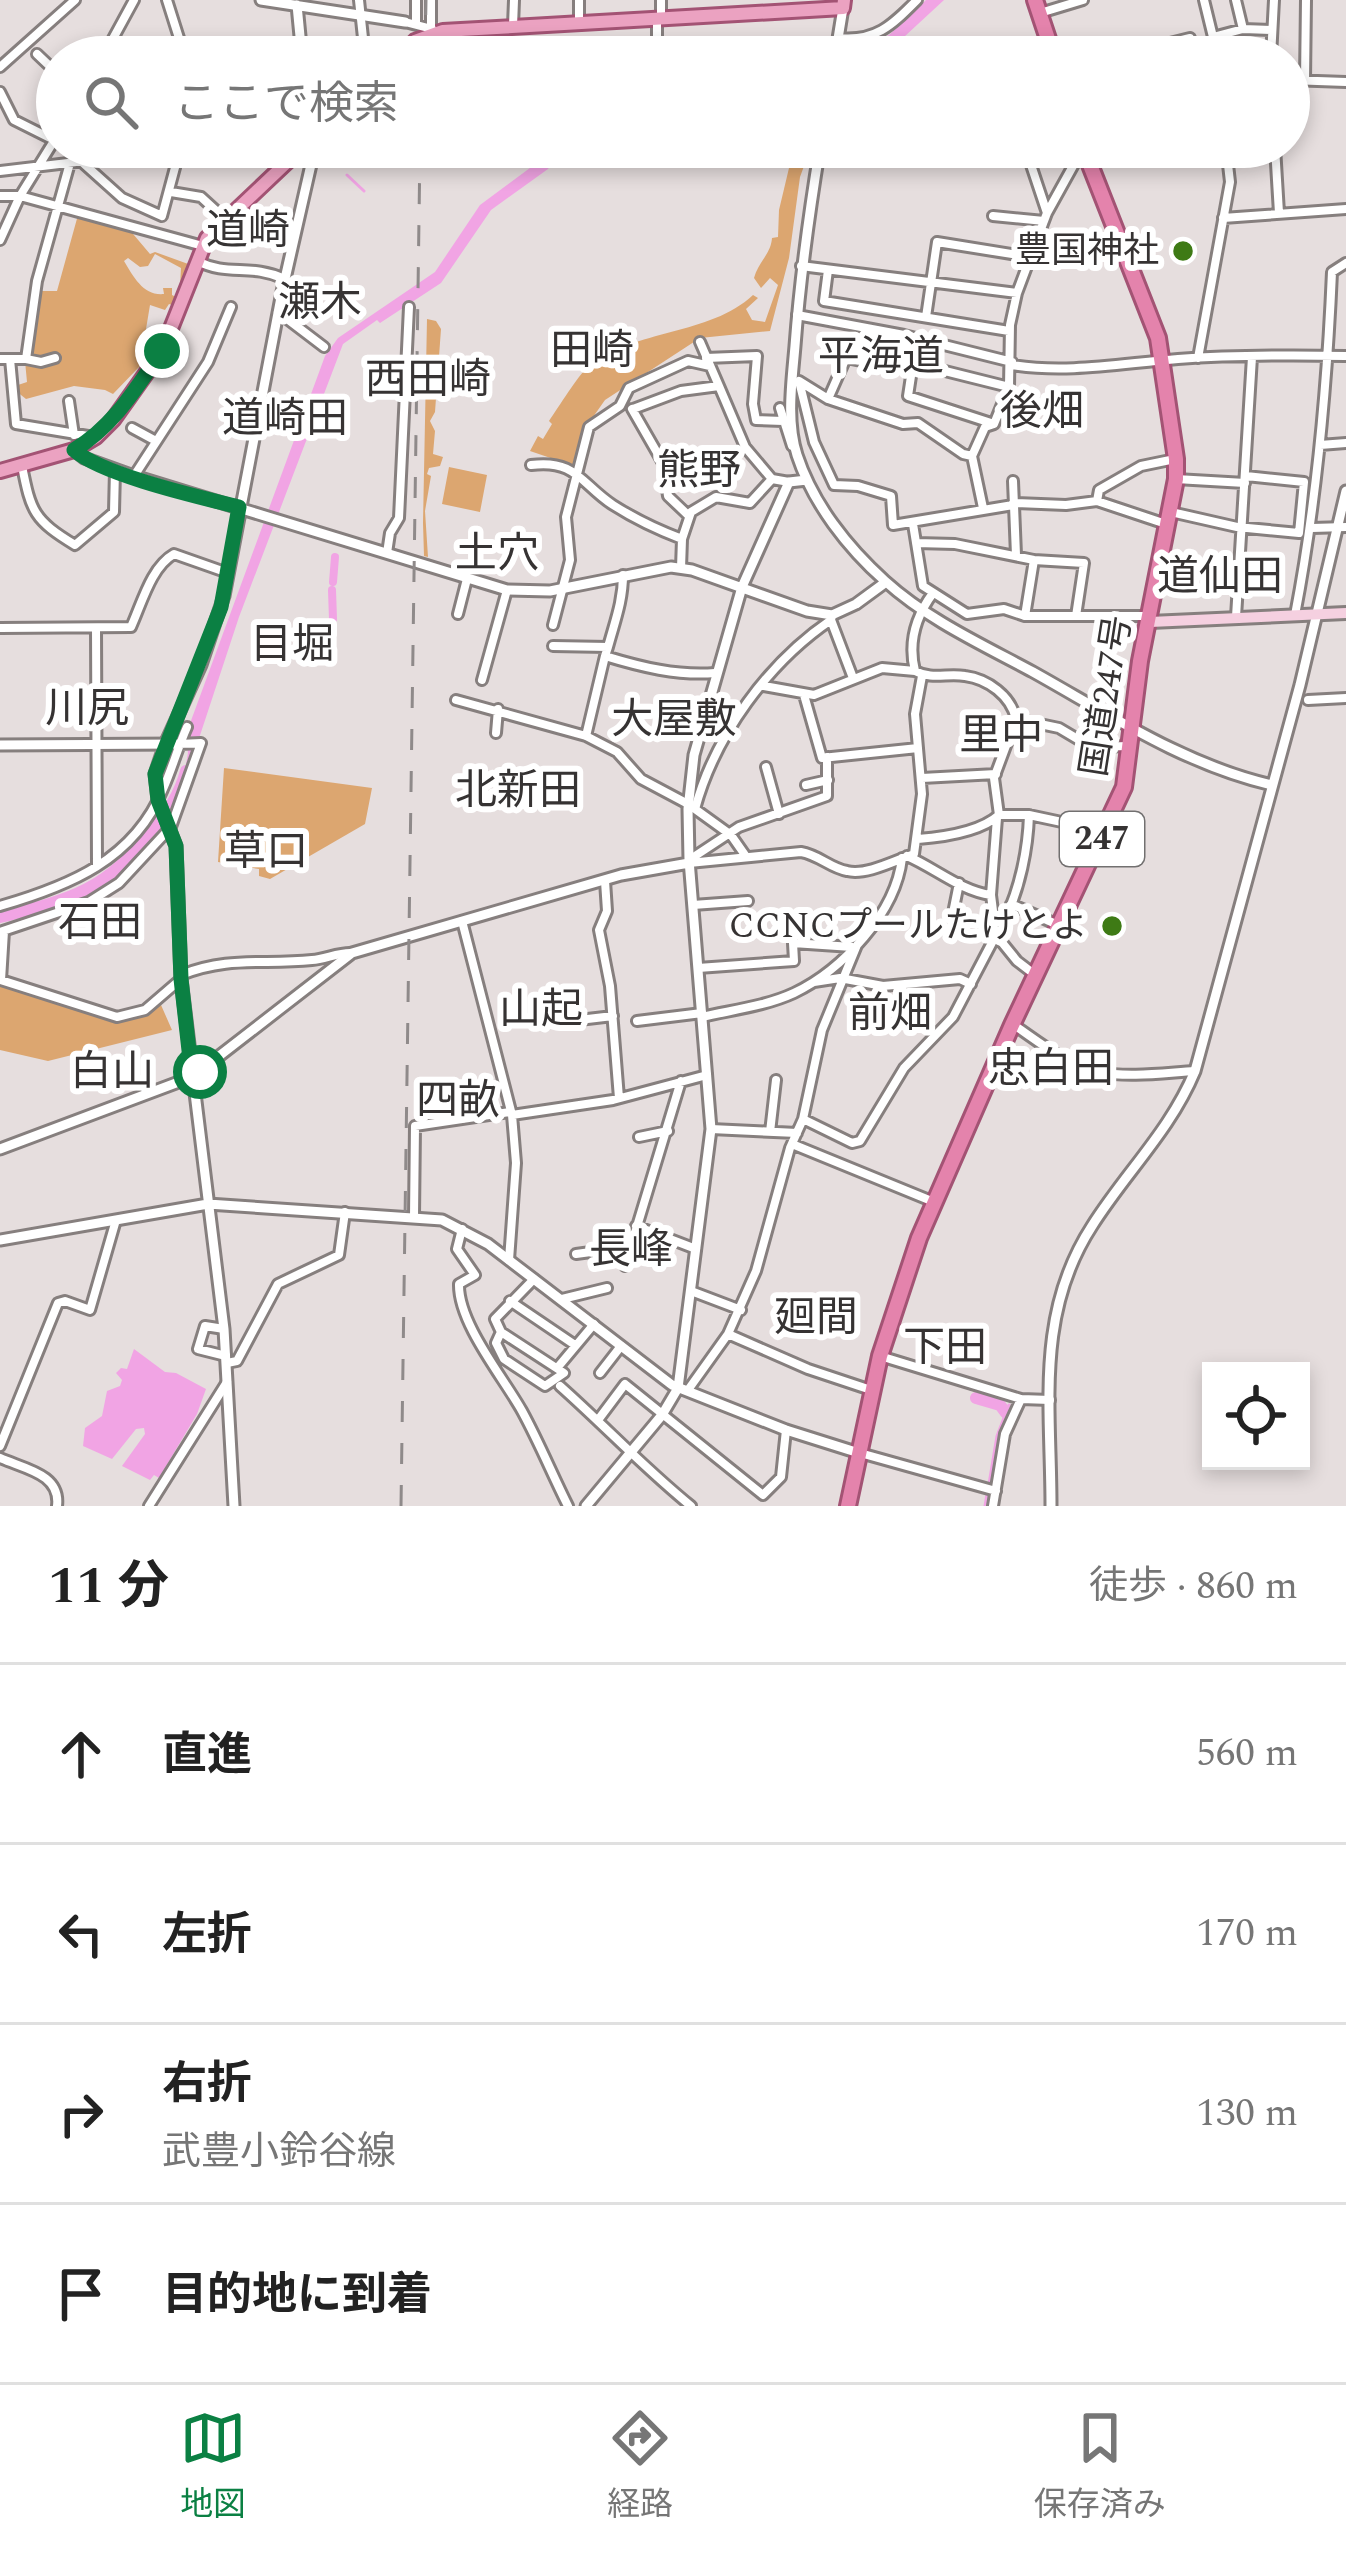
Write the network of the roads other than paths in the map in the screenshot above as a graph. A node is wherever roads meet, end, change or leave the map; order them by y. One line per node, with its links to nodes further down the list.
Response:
1 (75, 0): 46 (street)
2 (134, 0): 31 (street)
3 (166, 0): 32 (street)
4 (261, 0): 17 (street)
5 (359, 0): 23 (street)
6 (416, 0): 26 (street)
7 (431, 0): 30 (street)
8 (514, 0): 27 (street)
9 (579, 0): 25 (street)
10 (661, 0): 24 (street)
11 (917, 0): 40 (street)
12 (1083, 0): 22 (street)
13 (1204, 0): 42 (street)
14 (1236, 0): 28 (street)
15 (1274, 0): 29 (street)
16 (1306, 0): 45 (street)
17 (297, 3): 23 (street); 33 (street)
18 (843, 4): 19 (main road); 39 (street)
19 (806, 5): 20 (main road)
20 (741, 6): 21 (main road)
21 (710, 7): 24 (main road)
22 (1038, 7): 41 (highway)
23 (360, 14): 26 (street); 34 (street)
24 (659, 17): 25 (main road); 38 (street)
25 (579, 21): 27 (main road)
26 (410, 23): 30 (street); 35 (street)
27 (513, 26): 30 (main road)
28 (1243, 29): 29 (street); 43 (street)
29 (1271, 31): 44 (street)
30 (435, 32): 36 (main road); 37 (street)
31 (114, 36)
32 (177, 36)
33 (300, 36)
34 (363, 36)
35 (414, 36)
36 (426, 36)
37 (434, 36)
38 (658, 36)
39 (838, 36)
40 (872, 36)
41 (1047, 36)
42 (1213, 36)
43 (1217, 36)
44 (1271, 36)
45 (1306, 36)
46 (0, 67)
47 (1310, 80): 48 (street)
48 (1346, 82)
49 (0, 92): 51 (street)
50 (0, 118): 51 (street)
51 (14, 120): 52 (street)
52 (36, 129)
53 (36, 167): 66 (street)
54 (37, 168): 69 (street)
55 (68, 168): 70 (street)
56 (89, 168): 67 (street)
57 (176, 168): 67 (street)
58 (280, 168): 75 (main road)
59 (310, 168): 86 (street)
60 (817, 168): 84 (street)
61 (1031, 168): 74 (street)
62 (1072, 168): 74 (street)
63 (1092, 168): 80 (highway, 国道247号 / 247)
64 (1228, 168): 76 (street)
65 (1276, 168): 72 (street)
66 (0, 171)
67 (171, 192): 75 (street)
68 (0, 196): 69 (street)
69 (20, 196): 70 (street); 77 (street)
70 (56, 207): 79 (street); 100 (street)
71 (1346, 209): 72 (street)
72 (1279, 213): 76 (street)
73 (993, 216): 74 (street)
74 (1045, 217): 78 (street)
75 (224, 218): 79 (main road)
76 (1223, 218): 102 (street)
77 (0, 240)
78 (1036, 242): 80 (street); 81 (street)
79 (203, 246): 82 (main road)
80 (1125, 256): 105 (highway, 国道247号 / 247)
81 (1030, 257): 87 (street); 88 (street)
82 (197, 261): 86 (street); 122 (main road)
83 (1346, 263): 97 (street)
84 (801, 266): 85 (street); 92 (street)
85 (828, 270): 87 (street); 93 (street)
86 (285, 279): 91 (street)
87 (931, 282): 88 (street); 93 (street)
88 (1017, 293): 94 (street)
89 (232, 307): 121 (street)
90 (409, 307): 154 (street)
91 (278, 312): 96 (street); 144 (street)
92 (797, 315): 107 (street); 114 (street)
93 (926, 317): 94 (street)
94 (1009, 331): 107 (street)
95 (700, 342): 104 (street)
96 (324, 347)
97 (1328, 355): 98 (street); 99 (street); 124 (street)
98 (1346, 356)
99 (1252, 357): 102 (street); 138 (street)
100 (26, 358): 101 (street); 103 (street)
101 (56, 358)
102 (1198, 358): 105 (street)
103 (5, 359): 118 (street)
104 (708, 362): 108 (street); 112 (street); 117 (street)
105 (1162, 362): 107 (street); 127 (highway, 国道247号 / 247)
106 (881, 364): 110 (street)
107 (1012, 364): 109 (street)
108 (719, 386): 113 (street); 135 (street)
109 (1009, 387): 119 (street); 119 (street)
110 (828, 399): 115 (street); 126 (street)
111 (69, 401): 122 (street)
112 (620, 406): 113 (street); 133 (street)
113 (633, 409): 146 (street)
114 (784, 409): 115 (street); 117 (street); 125 (street)
115 (804, 409): 132 (street)
116 (0, 417): 118 (street)
117 (783, 421): 125 (street)
118 (16, 424): 122 (street)
119 (994, 424): 126 (street)
120 (132, 428): 121 (street)
121 (156, 441): 134 (street)
122 (74, 442): 128 (main road); 130 (street)
123 (1346, 443): 124 (street)
124 (1320, 445): 151 (street)
125 (796, 452): 137 (street)
126 (972, 456): 145 (street)
127 (1176, 459): 136 (highway, 国道247号 / 247); 142 (street)
128 (22, 464): 130 (street); 131 (main road)
129 (531, 465): 133 (street)
130 (115, 470): 134 (street)
131 (0, 471)
132 (827, 472): 137 (street); 148 (street)
133 (580, 475): 152 (street); 162 (street)
134 (134, 476): 144 (street)
135 (772, 479): 140 (street); 146 (street)
136 (1176, 479): 138 (street); 147 (highway, 国道247号 / 247)
137 (807, 480): 140 (street); 161 (street)
138 (1246, 480): 149 (street); 149 (street)
139 (1013, 481): 143 (street)
140 (789, 482): 163 (street)
141 (1346, 490): 150 (street)
142 (1097, 500): 143 (street); 147 (street)
143 (1013, 504): 145 (street); 155 (street)
144 (239, 507): 154 (street); 158 (street)
145 (982, 508): 148 (street)
146 (688, 515): 152 (street)
147 (1169, 518): 149 (street); 175 (highway, 国道247号 / 247)
148 (913, 524): 153 (street)
149 (1243, 527): 174 (street)
150 (1342, 527): 151 (street); 170 (street)
151 (1312, 528): 169 (street)
152 (682, 539): 157 (street)
153 (916, 543): 155 (street); 165 (street)
154 (387, 553): 160 (street)
155 (1016, 555): 156 (street)
156 (1034, 560): 171 (street); 172 (street)
157 (681, 568): 159 (street); 163 (street)
158 (228, 573): 178 (street); 196 (street)
159 (623, 574): 162 (street); 180 (street)
160 (467, 579): 164 (street); 168 (street)
161 (886, 582): 166 (street); 173 (street)
162 (565, 587): 164 (street); 176 (street)
163 (742, 587): 173 (street); 181 (street)
164 (507, 590): 184 (street)
165 (932, 592): 166 (street); 171 (street)
166 (922, 609): 182 (street); 193 (street)
167 (1346, 613): 170 (main road)
168 (458, 614)
169 (1295, 615): 170 (main road); 174 (main road)
170 (1317, 615): 208 (street)
171 (1025, 616): 172 (street)
172 (1076, 616): 175 (street)
173 (831, 617): 183 (street); 185 (street)
174 (1237, 617): 175 (main road)
175 (1150, 619): 193 (highway, 国道247号 / 247)
176 (553, 625)
177 (0, 628): 178 (street)
178 (96, 628): 199 (street)
179 (553, 646): 180 (street)
180 (606, 652): 181 (street); 195 (street)
181 (716, 673): 210 (street)
182 (919, 674): 183 (street); 191 (street); 201 (street)
183 (853, 678): 186 (street)
184 (482, 680)
185 (764, 686): 186 (street); 210 (street)
186 (804, 695): 202 (street)
187 (1346, 698): 189 (street)
188 (456, 700): 190 (street)
189 (1308, 700)
190 (498, 709): 194 (street); 195 (street)
191 (1016, 718): 200 (street); 204 (street)
192 (187, 727): 197 (street)
193 (1131, 729): 200 (highway, 国道247号 / 247); 208 (street)
194 (496, 733)
195 (586, 736): 210 (street)
196 (165, 744): 197 (street); 199 (street); 209 (street)
197 (179, 744): 209 (street); 214 (street)
198 (0, 745): 199 (street)
199 (97, 745): 221 (street)
200 (1130, 746): 215 (highway, 国道247号 / 247)
201 (919, 748): 202 (street); 205 (street)
202 (827, 758): 206 (street)
203 (766, 766): 211 (street)
204 (996, 774): 205 (street); 213 (street)
205 (922, 778): 217 (street)
206 (829, 780): 207 (street); 211 (street)
207 (806, 784)
208 (1272, 785): 247 (street)
209 (158, 800): 214 (street); 221 (street)
210 (690, 808): 216 (street); 220 (street)
211 (779, 814): 216 (street)
212 (1030, 815): 213 (street); 215 (street); 227 (street)
213 (998, 816): 217 (street); 224 (street)
214 (171, 827): 233 (street); 238 (street)
215 (1106, 832): 231 (highway, 国道247号 / 247)
216 (730, 835): 218 (street); 220 (street)
217 (918, 839): 219 (street)
218 (746, 856): 219 (street); 220 (street)
219 (905, 857): 223 (street); 234 (street)
220 (689, 862): 222 (street); 225 (street)
221 (98, 866): 228 (street)
222 (605, 881): 230 (street); 243 (street)
223 (959, 883): 224 (street); 229 (street)
224 (991, 895): 232 (street)
225 (693, 904): 226 (street); 236 (street)
226 (743, 904)
227 (1011, 904): 231 (street); 232 (street)
228 (0, 906)
229 (952, 914)
230 (462, 921): 235 (street); 253 (street)
231 (1059, 926): 237 (highway, 国道247号 / 247)
232 (995, 929): 237 (street); 241 (street)
233 (2, 932): 238 (street)
234 (855, 946): 236 (street); 239 (street); 240 (street)
235 (352, 953): 238 (street); 249 (street)
236 (698, 968): 242 (street)
237 (1036, 974): 246 (highway, 国道247号 / 247)
238 (181, 977): 249 (street)
239 (843, 979): 240 (street); 241 (street); 254 (street)
240 (810, 983): 242 (street)
241 (971, 984): 254 (street)
242 (702, 1015): 244 (street); 248 (street)
243 (614, 1016): 245 (street); 252 (street)
244 (637, 1021)
245 (562, 1022)
246 (1012, 1024): 247 (street); 262 (highway, 国道247号 / 247)
247 (1195, 1071): 296 (street)
248 (707, 1076): 251 (street); 255 (street)
249 (192, 1077): 261 (street); 263 (street)
250 (776, 1080): 257 (street)
251 (680, 1081): 252 (street); 256 (street)
252 (619, 1097): 253 (street)
253 (511, 1113): 265 (street); 273 (street)
254 (802, 1119): 258 (street)
255 (711, 1129): 257 (street); 271 (street)
256 (668, 1131): 259 (street); 267 (street)
257 (770, 1132): 258 (street)
258 (797, 1132): 260 (street)
259 (639, 1137)
260 (792, 1144): 262 (street); 280 (street)
261 (0, 1149)
262 (934, 1202): 287 (highway, 国道247号 / 247)
263 (208, 1204): 264 (street); 266 (street); 282 (street)
264 (345, 1212): 265 (street); 288 (street)
265 (414, 1216): 268 (street)
266 (116, 1220): 269 (street); 300 (street)
267 (635, 1226): 270 (street); 271 (street)
268 (463, 1228): 273 (street); 308 (street)
269 (0, 1240)
270 (628, 1247): 272 (street); 274 (street)
271 (697, 1249): 277 (street)
272 (576, 1254)
273 (509, 1260): 275 (street)
274 (625, 1266)
275 (534, 1279): 278 (street); 279 (street)
276 (607, 1288): 278 (street)
277 (691, 1292): 280 (street); 293 (street)
278 (562, 1299): 281 (street)
279 (510, 1301): 283 (street); 285 (street)
280 (741, 1310): 284 (street)
281 (594, 1324): 285 (street); 286 (street)
282 (224, 1330): 288 (street); 288 (street)
283 (501, 1332): 289 (street); 289 (street)
284 (728, 1334): 293 (street); 294 (street)
285 (575, 1345): 289 (street)
286 (621, 1346): 290 (street); 293 (street)
287 (880, 1356): 294 (highway, 国道247号 / 247); 295 (street)
288 (226, 1360): 291 (street)
289 (558, 1367)
290 (600, 1372)
291 (228, 1382): 306 (street); 307 (street)
292 (560, 1386): 298 (street)
293 (683, 1389): 297 (street); 299 (street)
294 (872, 1390): 302 (highway, 国道247号 / 247)
295 (1021, 1399): 296 (street); 304 (street)
296 (1050, 1400): 313 (street)
297 (662, 1415): 298 (street); 299 (street); 301 (street)
298 (598, 1420): 301 (street)
299 (786, 1430): 302 (street)
300 (0, 1446)
301 (632, 1451): 309 (street); 310 (street)
302 (859, 1453): 304 (street); 311 (highway, 国道247号 / 247)
303 (0, 1458): 305 (street)
304 (991, 1490): 312 (street)
305 (57, 1506)
306 (149, 1506)
307 (235, 1506)
308 (568, 1506)
309 (586, 1506)
310 (691, 1506)
311 (848, 1506)
312 (993, 1506)
313 (1051, 1506)

